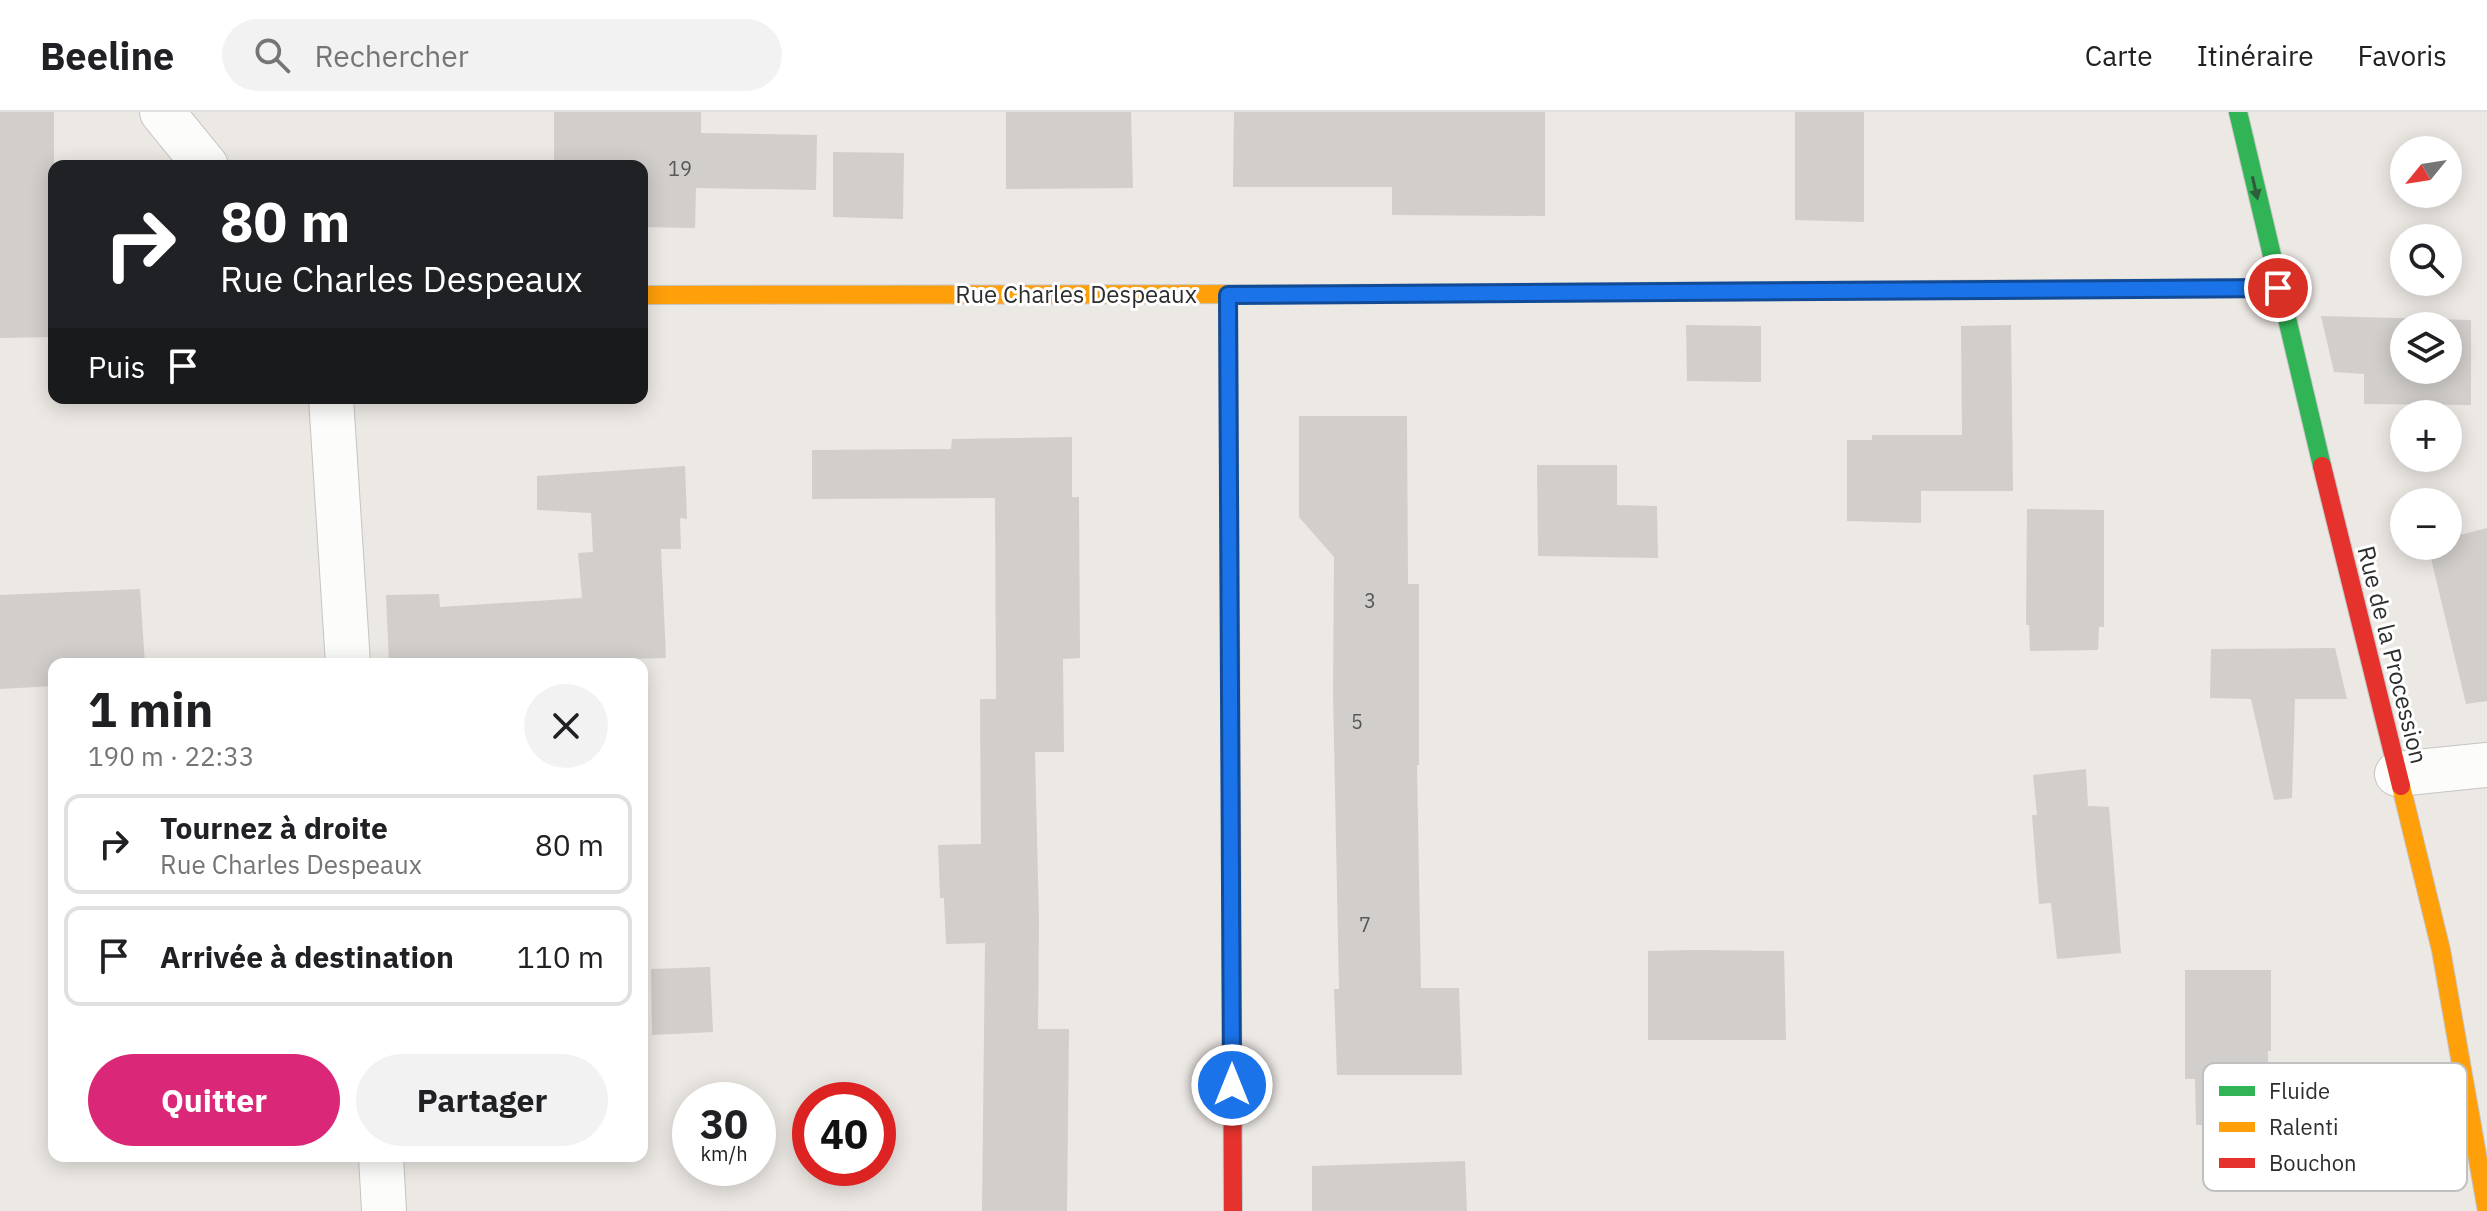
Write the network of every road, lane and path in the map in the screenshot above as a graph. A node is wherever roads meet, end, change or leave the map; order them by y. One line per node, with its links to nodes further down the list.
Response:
1 (162, 112): 3 (street)
2 (2238, 112): 4 (street, Rue de la Procession, one-way to 4)
3 (201, 160)
4 (2278, 288): 6 (street, Rue Charles Despeaux); 10 (street, Rue de la Procession)
5 (648, 295): 6 (street, Rue Charles Despeaux)
6 (1228, 295): 15 (street)
7 (331, 404): 8 (street)
8 (348, 658)
9 (2487, 765): 10 (street)
10 (2397, 774): 11 (street, Rue de la Procession)
11 (2461, 1063)
12 (2467, 1098): 16 (street, Rue de la Procession)
13 (381, 1162): 14 (street)
14 (384, 1211)
15 (1233, 1211)
16 (2487, 1211)

